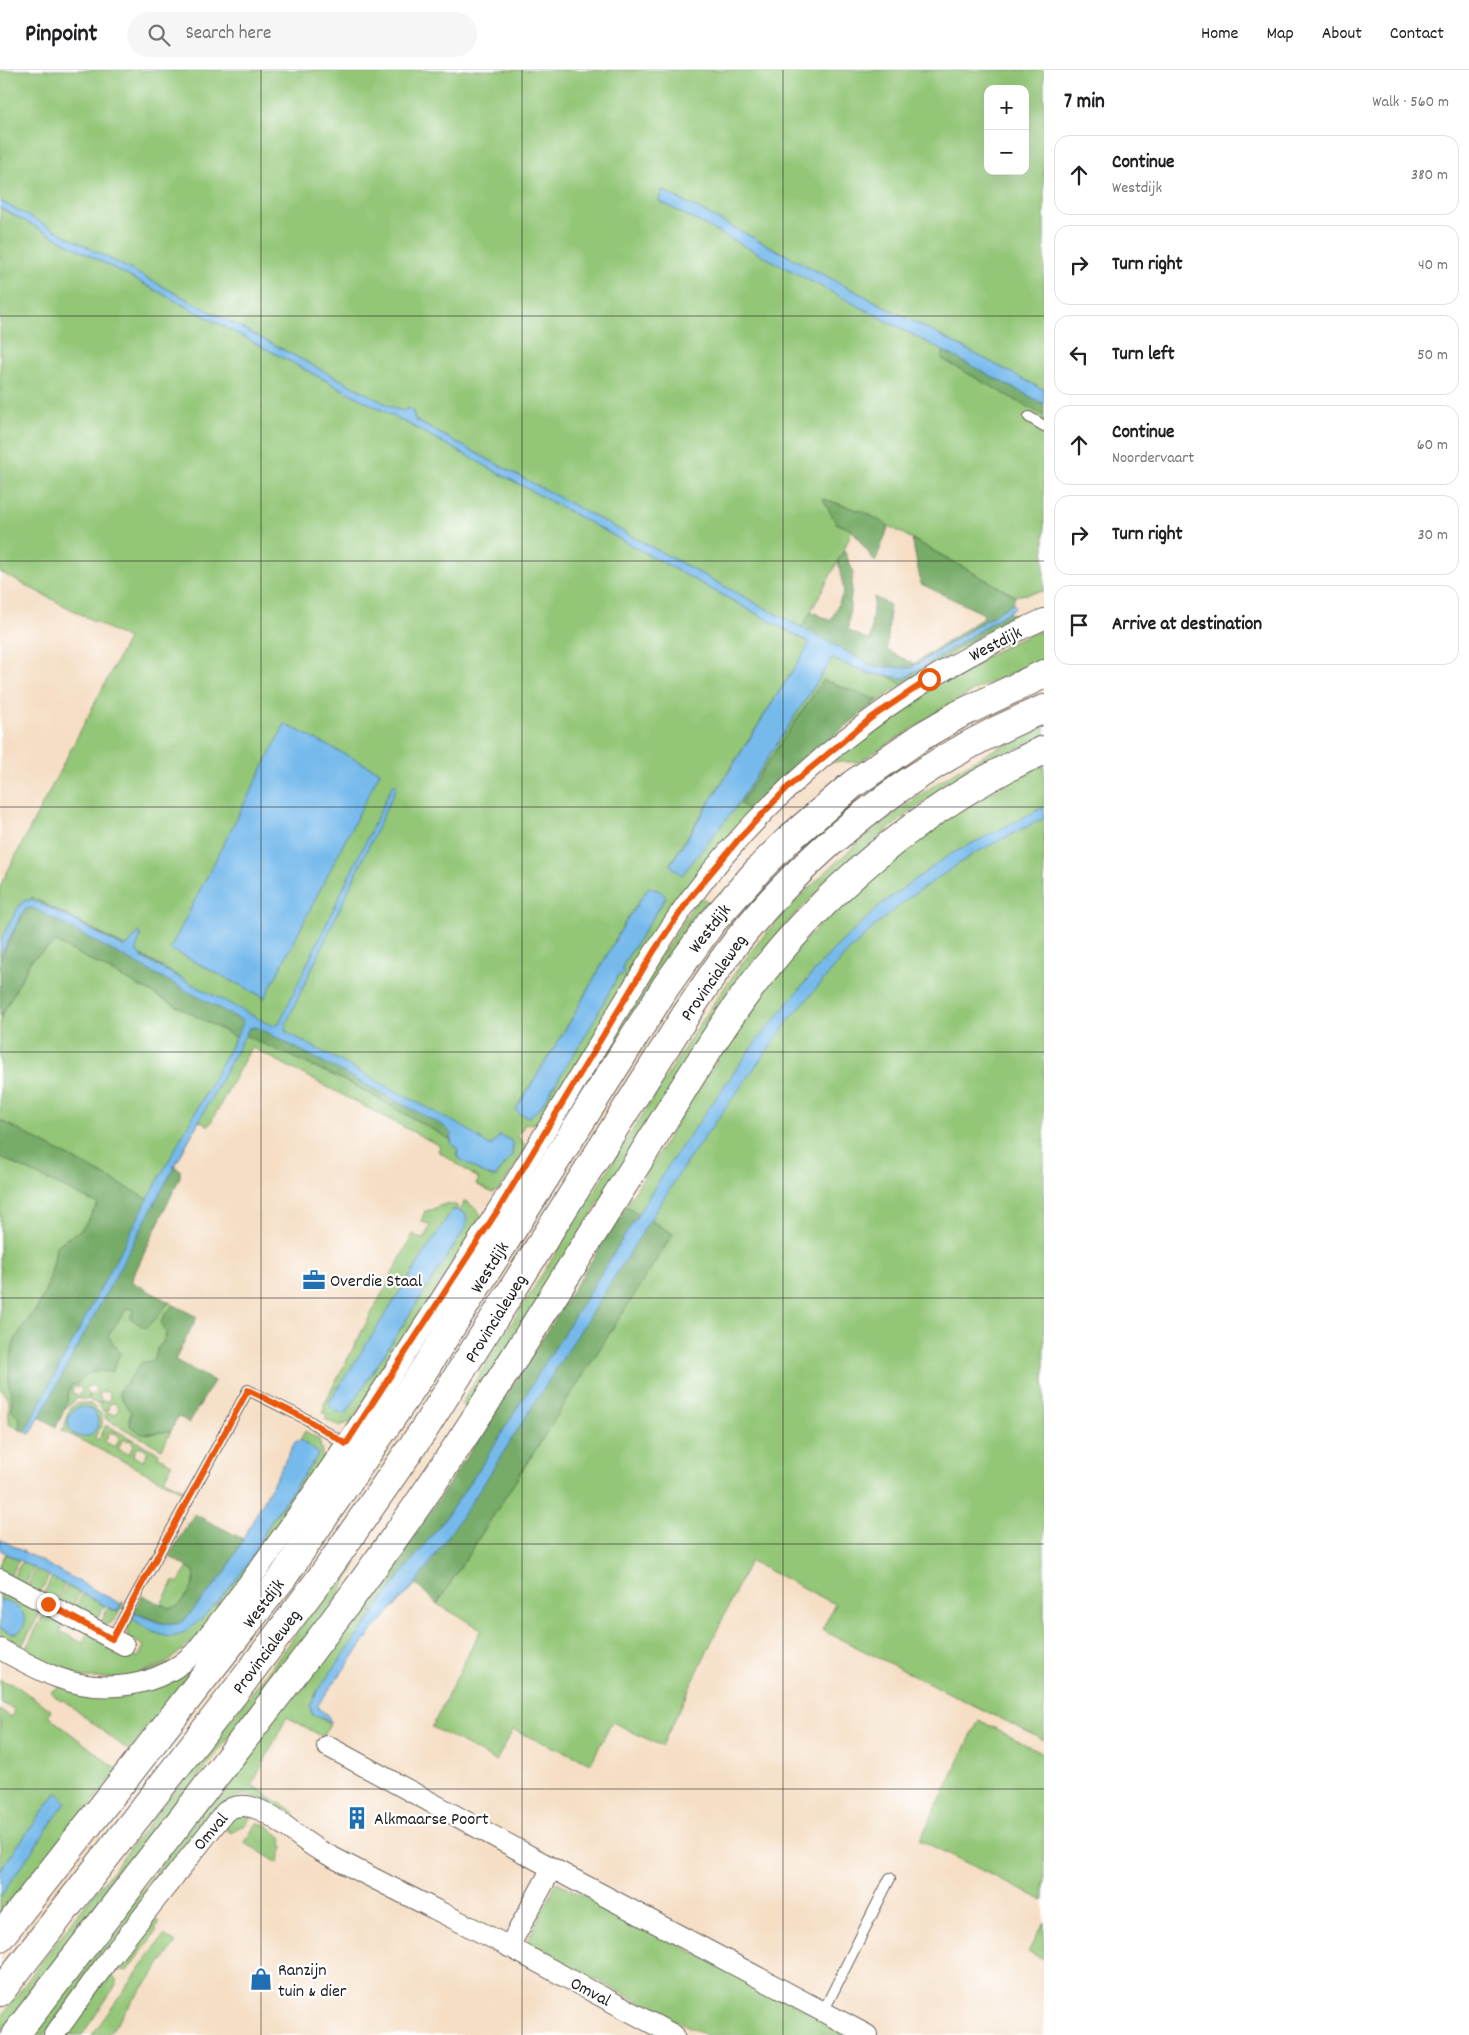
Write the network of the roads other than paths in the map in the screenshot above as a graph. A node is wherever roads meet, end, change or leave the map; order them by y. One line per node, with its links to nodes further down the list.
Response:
1 (1029, 417): 2 (lane)
2 (1044, 426)
3 (1044, 619): 7 (street, Westdijk)
4 (1044, 674): 14 (main road, Westdijk)
5 (1044, 709): 16 (main road, Provincialeweg)
6 (1044, 750): 18 (main road, Provincialeweg)
7 (346, 1444): 9 (lane); 10 (street, Westdijk)
8 (0, 1579): 9 (street)
9 (118, 1642)
10 (0, 1649)
11 (328, 1746): 12 (street)
12 (552, 1868): 15 (street); 17 (street)
13 (890, 1878): 17 (lane)
14 (0, 1938)
15 (509, 1947): 19 (street, Omval); 20 (street, Omval)
16 (0, 1992)
17 (823, 2012): 21 (street)
18 (15, 2035)
19 (54, 2035)
20 (674, 2035)
21 (867, 2035)

